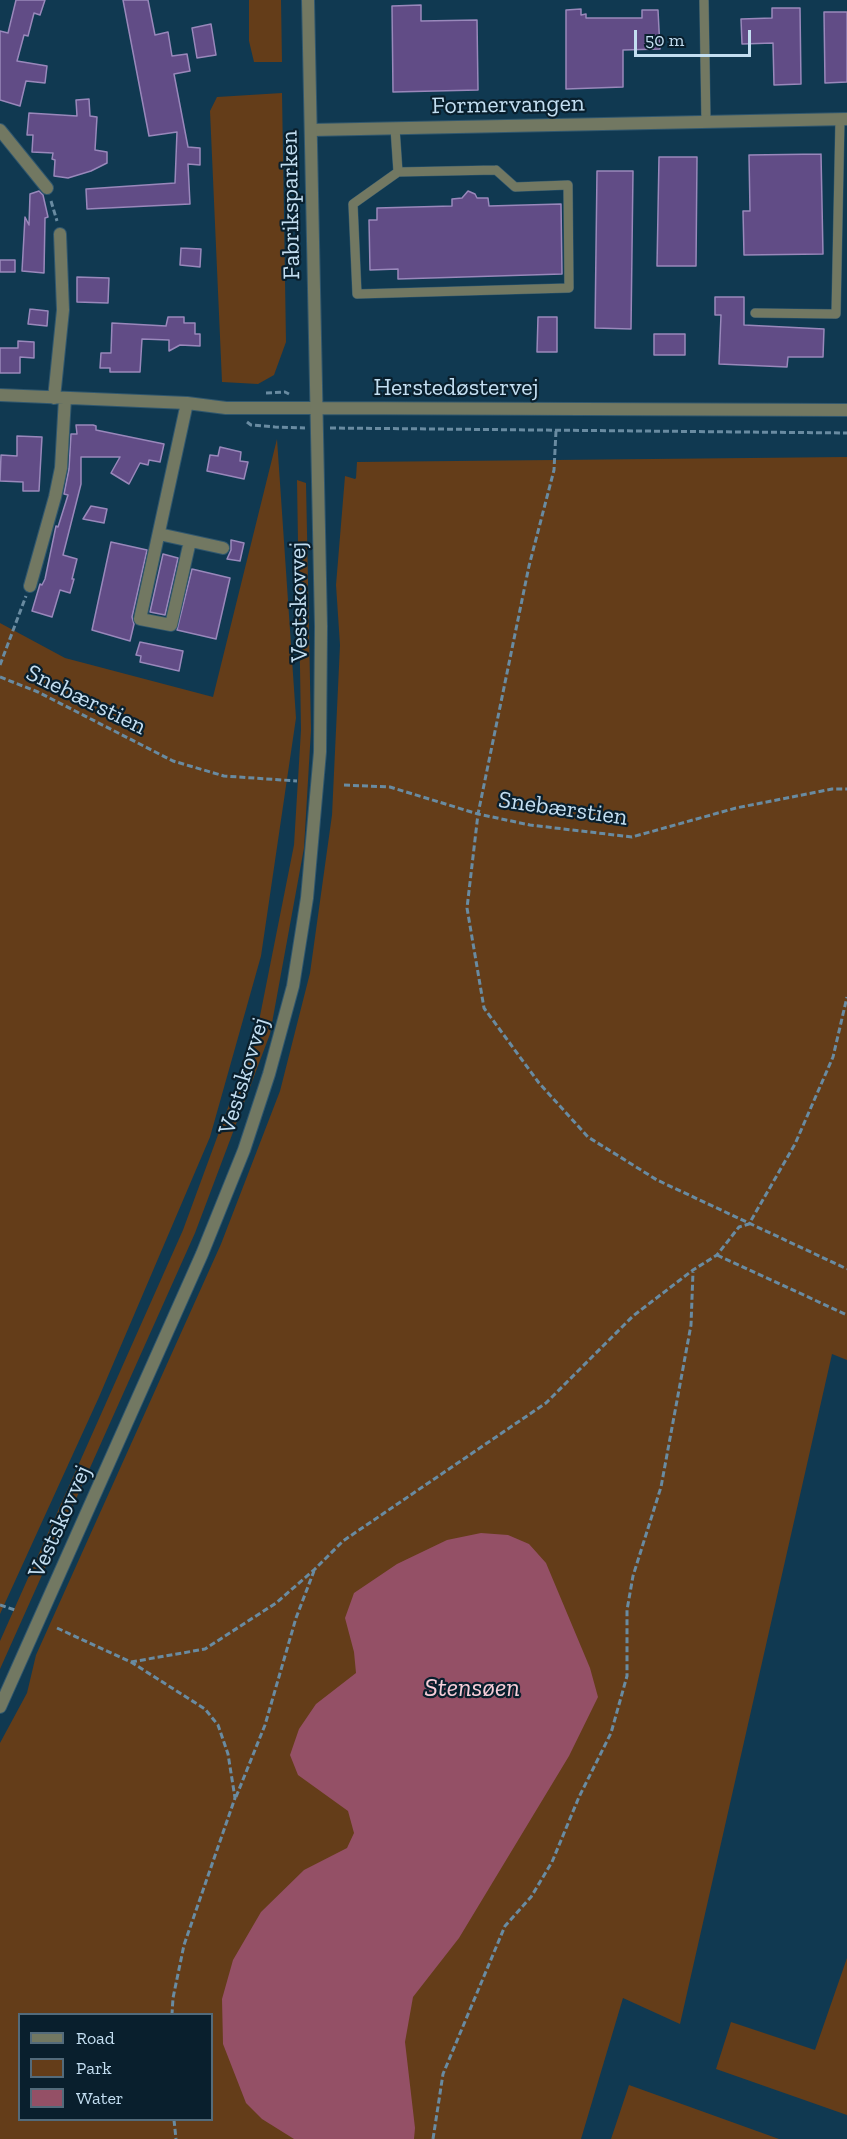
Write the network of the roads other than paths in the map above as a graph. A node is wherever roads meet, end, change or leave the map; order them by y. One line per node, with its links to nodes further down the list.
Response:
1 (308, 0): 7 (street, Fabriksparken)
2 (703, 0): 4 (lane)
3 (844, 119): 4 (street, Formervangen); 11 (lane)
4 (706, 122): 5 (street, Formervangen)
5 (395, 128): 7 (street, Formervangen); 8 (lane)
6 (0, 130): 9 (street)
7 (311, 130): 15 (street, Fabriksparken)
8 (398, 172): 8 (lane)
9 (47, 188)
10 (60, 234): 13 (street)
11 (755, 313)
12 (0, 395): 13 (street, Herstedøstervej)
13 (60, 398): 14 (street, Herstedøstervej); 20 (street)
14 (187, 403): 15 (street, Herstedøstervej); 17 (street)
15 (316, 408): 16 (street, Herstedøstervej); 21 (street, Vestskovvej)
16 (847, 410)
17 (159, 534): 18 (street); 18 (street)
18 (190, 541): 19 (street)
19 (223, 548)
20 (30, 586)
21 (0, 1707)

